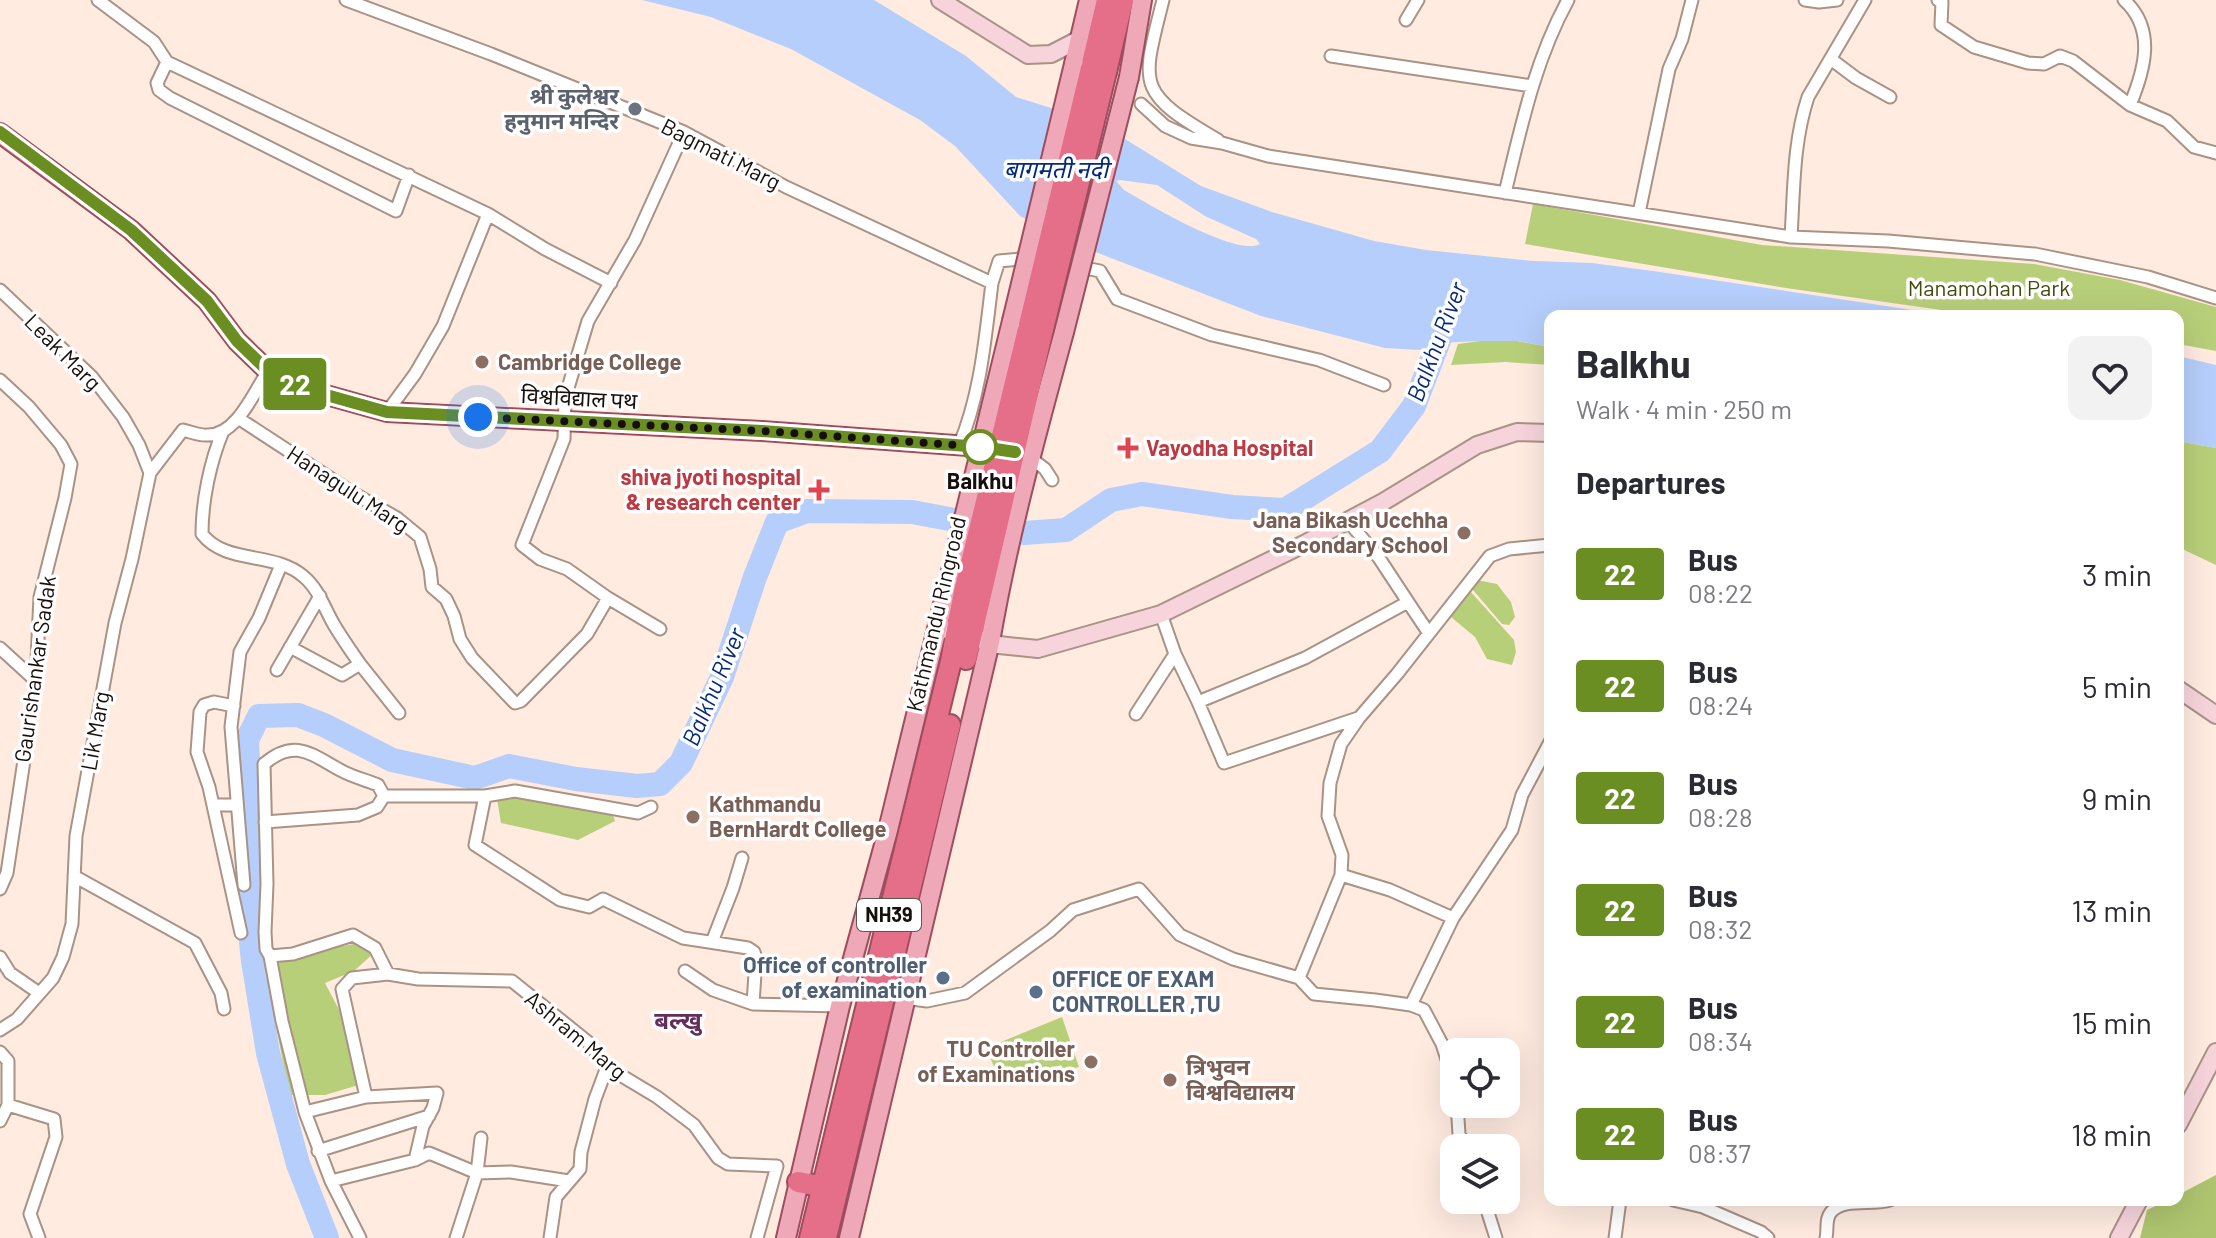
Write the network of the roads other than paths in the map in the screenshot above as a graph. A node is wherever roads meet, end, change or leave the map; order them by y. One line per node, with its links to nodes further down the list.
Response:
1 (98, 0): 21 (street)
2 (346, 0): 27 (street, Bagmati Marg)
3 (940, 0): 18 (main road)
4 (1089, 0): 18 (main road)
5 (1107, 0): 22 (highway, Kathmandu Ringroad / NH39)
6 (1123, 0): 22 (highway, Kathmandu Ringroad / NH39)
7 (1142, 0): 40 (main road, bridge)
8 (1163, 0): 29 (street)
9 (1418, 0): 17 (street)
10 (1568, 0): 23 (street)
11 (1692, 0): 33 (street)
12 (1805, 0): 13 (street)
13 (1837, 0)
14 (1865, 0): 20 (street)
15 (1938, 0): 26 (street)
16 (2124, 0): 26 (street)
17 (1406, 20)
18 (1080, 39): 22 (main road)
19 (1331, 56): 23 (street)
20 (1832, 60): 24 (street); 35 (street)
21 (167, 62): 31 (street); 31 (street)
22 (1090, 68): 40 (highway, Kathmandu Ringroad / NH39, bridge); 40 (main road, bridge)
23 (1532, 86): 32 (street)
24 (1890, 97)
25 (1141, 104): 29 (street)
26 (2130, 105): 30 (street)
27 (684, 132): 36 (street); 37 (street, Bagmati Marg)
28 (0, 133): 41 (main road, विश्वविद्याल पथ)
29 (1222, 143): 32 (street)
30 (2216, 153)
31 (409, 175): 34 (street)
32 (1505, 193): 33 (street)
33 (1639, 213): 35 (street)
34 (488, 214): 36 (street); 44 (street)
35 (1791, 237): 39 (street)
36 (611, 283): 46 (street)
37 (992, 283): 43 (street); 49 (street)
38 (0, 290): 51 (street, Leak Marg)
39 (2216, 298)
40 (1037, 327): 50 (highway, Kathmandu Ringroad / NH39); 50 (main road)
41 (268, 371): 44 (main road, विश्वविद्याल पथ); 45 (street)
42 (0, 380): 70 (street, Gaurishankar Sadak)
43 (1384, 385)
44 (387, 412): 46 (main road, विश्वविद्याल पथ)
45 (238, 418): 47 (street); 59 (street, Hanagulu Marg)
46 (564, 422): 49 (main road, विश्वविद्याल पथ); 59 (street)
47 (223, 431): 51 (street); 56 (street)
48 (1544, 433): 54 (main road)
49 (959, 446): 50 (main road, विश्वविद्याल पथ)
50 (1007, 452): 52 (street); 53 (highway, Kathmandu Ringroad / NH39); 53 (main road)
51 (150, 473): 89 (street, Lik Marg)
52 (1052, 480)
53 (998, 487): 57 (highway, Kathmandu Ringroad / NH39); 57 (main road)
54 (1348, 521): 60 (street); 61 (main road)
55 (1544, 546): 63 (street)
56 (281, 565): 58 (street); 73 (street)
57 (972, 594): 64 (highway, Kathmandu Ringroad / NH39); 64 (main road)
58 (320, 596): 65 (street); 68 (street)
59 (608, 598): 62 (street)
60 (1408, 602): 63 (street); 72 (street)
61 (1161, 614): 64 (main road); 67 (street)
62 (660, 629)
63 (1428, 632): 77 (street)
64 (964, 635): 102 (main road); 105 (main road); 125 (highway, Kathmandu Ringroad / NH39)
65 (290, 647): 68 (street); 69 (street)
66 (0, 648): 70 (street)
67 (1175, 654): 72 (street); 75 (street)
68 (360, 664): 74 (street)
69 (277, 670)
70 (36, 681): 91 (street, Gaurishankar Sadak)
71 (2184, 693): 76 (main road)
72 (1198, 702): 77 (street)
73 (234, 706): 81 (street); 82 (street)
74 (399, 713)
75 (1136, 714)
76 (2216, 715)
77 (1359, 718): 88 (street)
78 (1544, 753): 92 (street)
79 (384, 796): 80 (street); 84 (street); 84 (street)
80 (485, 796): 83 (street); 94 (street)
81 (213, 805): 82 (street); 87 (street)
82 (237, 805): 86 (street)
83 (651, 807)
84 (265, 822): 95 (street)
85 (742, 858): 94 (street)
86 (243, 870): 87 (street); 90 (street)
87 (228, 872): 93 (street)
88 (1341, 875): 92 (street); 100 (street)
89 (74, 876): 101 (street, Lik Marg); 106 (street)
90 (244, 885)
91 (0, 889)
92 (1453, 918): 104 (street)
93 (241, 933)
94 (712, 942): 103 (street)
95 (270, 956): 98 (street); 114 (street)
96 (0, 957): 99 (street)
97 (685, 971): 103 (street)
98 (388, 974): 111 (street, Ashram Marg); 112 (street, Ashram Marg)
99 (5, 976): 101 (street)
100 (1299, 978): 102 (street); 104 (street)
101 (39, 993): 107 (street, Lik Marg)
102 (904, 998): 139 (main road)
103 (753, 1004): 105 (street)
104 (1411, 1005): 108 (street)
105 (840, 1006): 124 (main road)
106 (224, 1009)
107 (0, 1030)
108 (1440, 1040)
109 (0, 1052): 113 (street)
110 (2216, 1052): 115 (main road)
111 (607, 1067): 123 (street); 135 (street, Ashram Marg)
112 (366, 1097): 114 (street); 116 (street)
113 (8, 1105): 117 (street); 131 (street)
114 (305, 1112): 119 (street)
115 (2184, 1113)
116 (429, 1116): 119 (street); 120 (street)
117 (0, 1121)
118 (481, 1138): 121 (street)
119 (318, 1151): 122 (street)
120 (415, 1160): 121 (street); 122 (street)
121 (477, 1173): 123 (street); 133 (street)
122 (331, 1181): 132 (street)
123 (569, 1181): 134 (street)
124 (798, 1182): 125 (highway); 136 (main road)
125 (830, 1188): 137 (highway, Kathmandu Ringroad / NH39); 138 (highway, Kathmandu Ringroad / NH39)
126 (1619, 1206): 141 (street)
127 (1699, 1206): 142 (street)
128 (1840, 1206): 143 (street)
129 (2136, 1206): 144 (main road)
130 (1488, 1214): 140 (street)
131 (39, 1238)
132 (360, 1238)
133 (456, 1238)
134 (550, 1238)
135 (757, 1238)
136 (786, 1238)
137 (810, 1238)
138 (826, 1238)
139 (849, 1238)
140 (1496, 1238)
141 (1615, 1238)
142 (1768, 1238)
143 (1826, 1238)
144 (2119, 1238)

